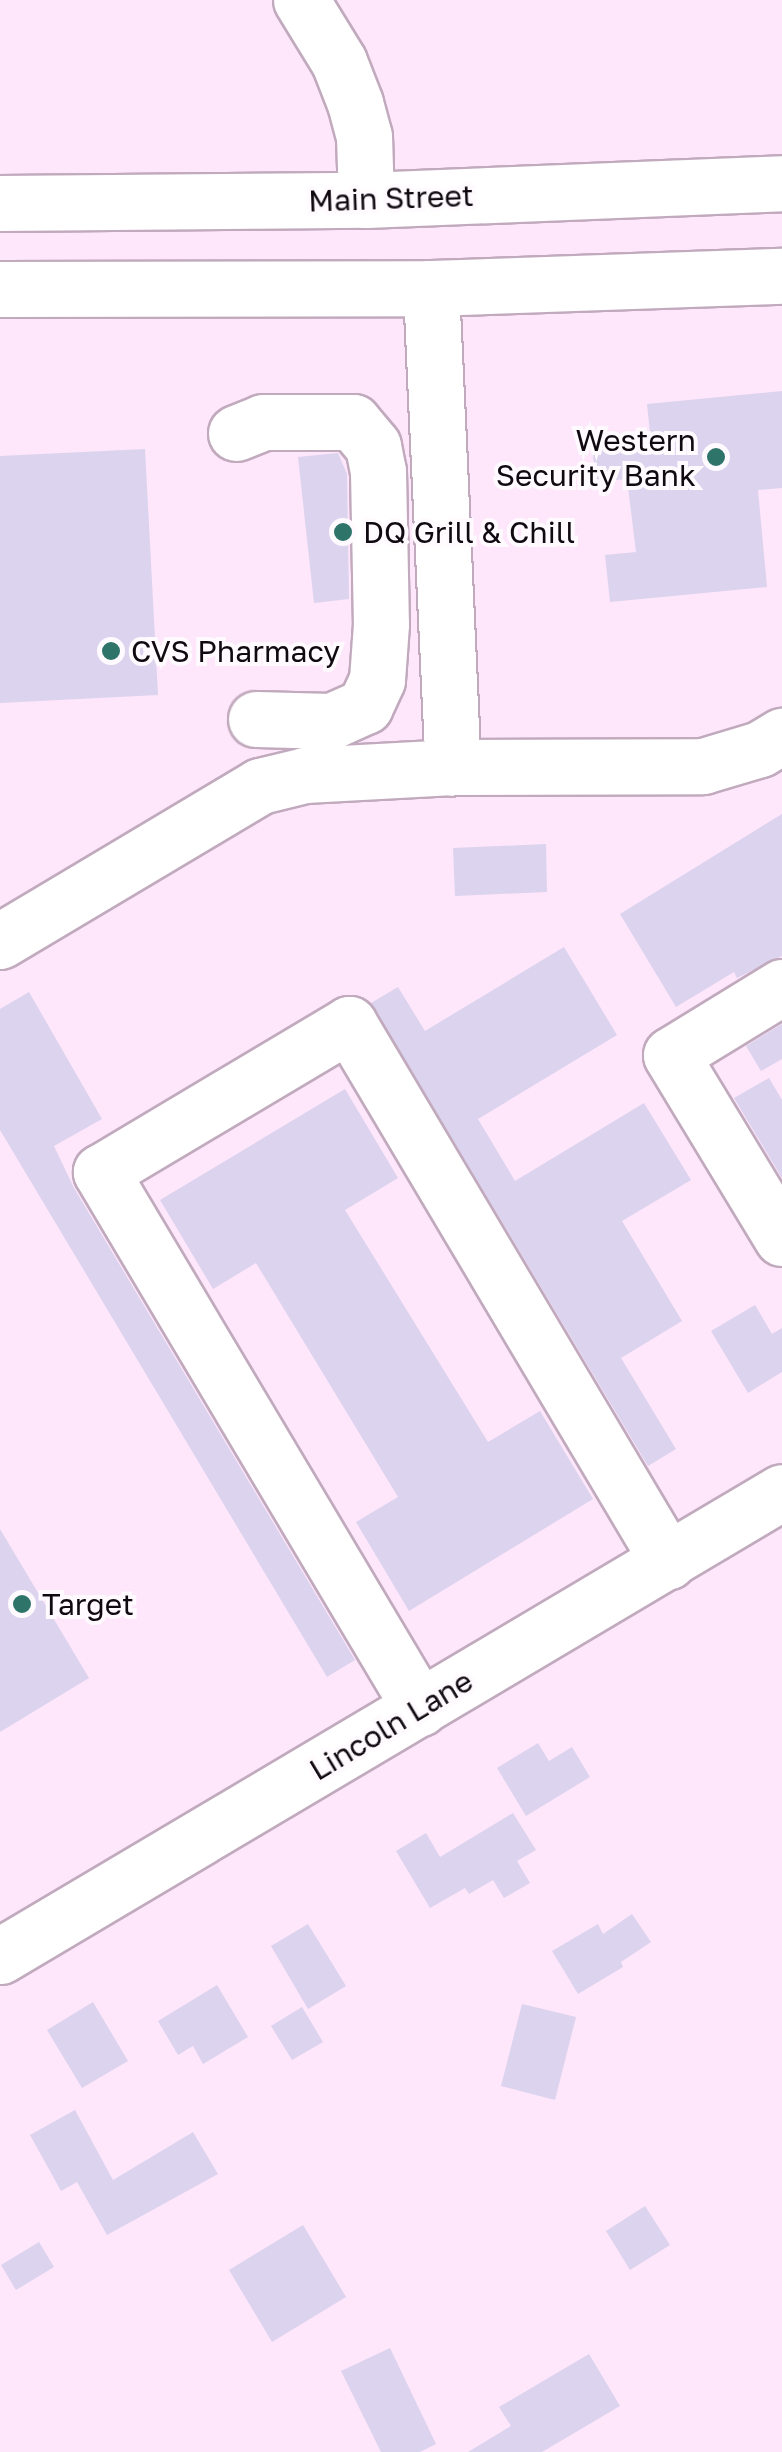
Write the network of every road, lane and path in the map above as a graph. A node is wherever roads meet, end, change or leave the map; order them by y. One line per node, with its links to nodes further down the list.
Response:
1 (301, 0): 3 (street)
2 (782, 182): 3 (street, Main Street)
3 (366, 200): 4 (street, Main Street)
4 (0, 203)
5 (782, 276): 6 (street)
6 (431, 288): 7 (street); 11 (street)
7 (0, 289)
8 (236, 433): 9 (street)
9 (256, 719)
10 (782, 736): 11 (street)
11 (452, 768): 12 (street)
12 (4, 929)
13 (782, 987): 14 (street)
14 (782, 1238)
15 (782, 1492): 16 (street, Lincoln Lane)
16 (668, 1561): 17 (street, Lincoln Lane); 17 (street)
17 (420, 1708): 18 (street, Lincoln Lane)
18 (0, 1956)

